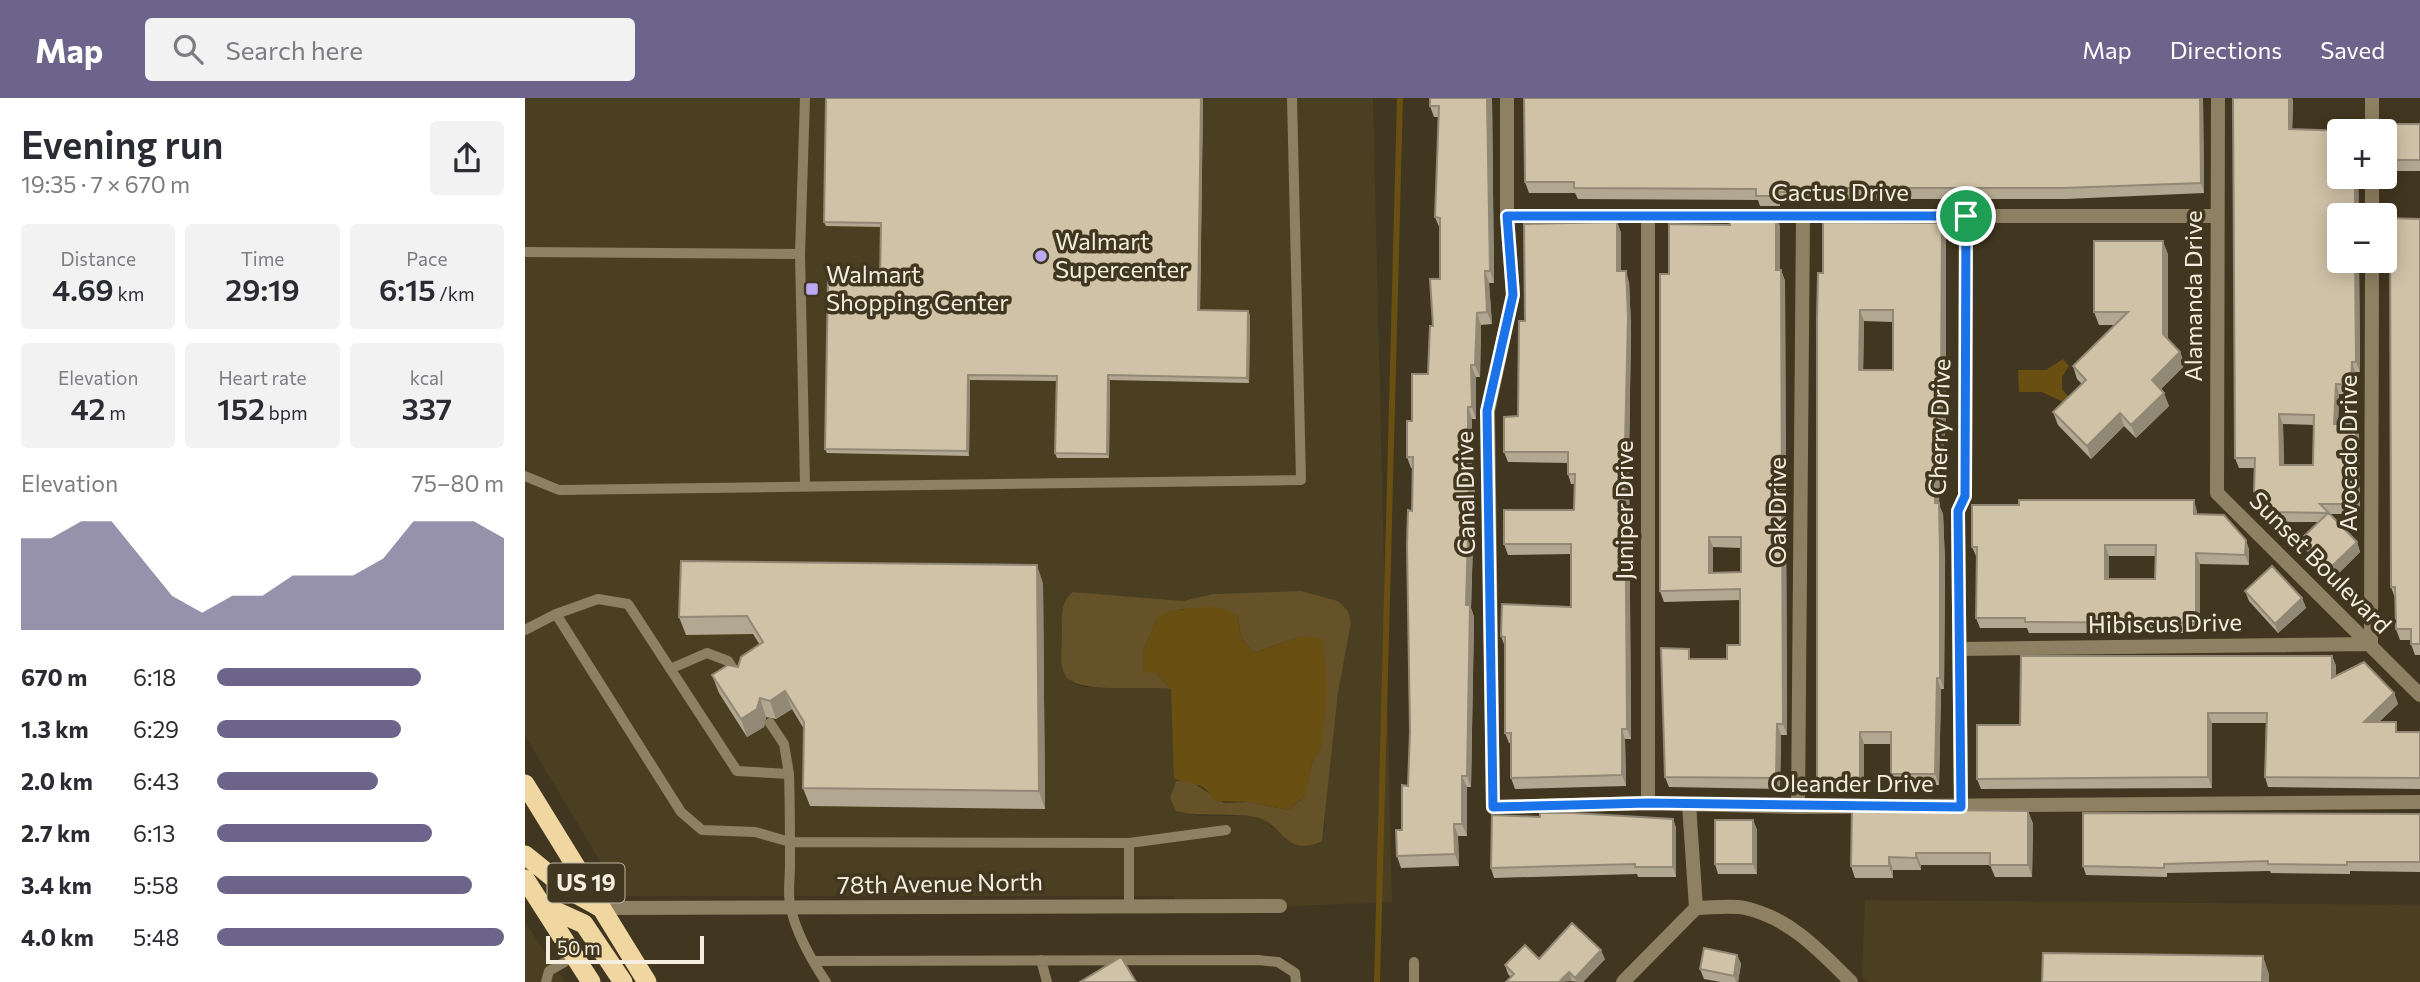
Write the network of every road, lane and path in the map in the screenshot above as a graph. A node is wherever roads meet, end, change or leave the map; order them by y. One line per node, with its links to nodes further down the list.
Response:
1 (804, 98): 13 (lane)
2 (1292, 98): 16 (lane)
3 (1507, 98): 7 (street, Canal Drive)
4 (2218, 98): 11 (street, Alamanda Drive)
5 (2372, 98): 6 (street)
6 (2372, 119)
7 (1507, 216): 8 (street, Cactus Drive); 31 (street, Canal Drive)
8 (1648, 216): 9 (street, Cactus Drive); 29 (street, Juniper Drive)
9 (1803, 216): 10 (street, Cactus Drive); 32 (street, Oak Drive)
10 (1966, 216): 11 (street, Cactus Drive); 21 (street, Cherry Drive)
11 (2216, 216): 17 (street, Alamanda Drive)
12 (525, 252): 13 (lane)
13 (800, 254): 16 (lane)
14 (2372, 273): 20 (street, Avocado Drive)
15 (525, 476): 16 (lane)
16 (805, 485)
17 (2217, 493): 20 (street, Sunset Boulevard)
18 (556, 614): 19 (lane); 22 (lane); 35 (lane)
19 (525, 630)
20 (2371, 644): 21 (street, Hibiscus Drive); 24 (street, Sunset Boulevard)
21 (1960, 649): 33 (street, Cherry Drive)
22 (670, 669): 23 (lane); 26 (lane)
23 (741, 679)
24 (2420, 695)
25 (770, 723): 26 (lane)
26 (789, 774): 35 (lane)
27 (525, 784): 42 (highway, US 19)
28 (2420, 802): 33 (street, Oleander Drive)
29 (1648, 803): 30 (street, Oleander Drive); 31 (street, Oleander Drive)
30 (1689, 804): 32 (street, Oleander Drive); 44 (street)
31 (1493, 807)
32 (1798, 807): 33 (street, Oleander Drive)
33 (1961, 807)
34 (1226, 830): 36 (lane)
35 (790, 842): 36 (lane); 43 (lane)
36 (1129, 843): 40 (lane)
37 (525, 855): 42 (highway)
38 (525, 879): 39 (highway, US 19)
39 (542, 905): 45 (highway, US 19); 51 (highway)
40 (1129, 905): 41 (street, 78th Avenue North); 43 (street, 78th Avenue North)
41 (1280, 906)
42 (602, 908): 43 (street, 78th Avenue North); 52 (highway, US 19)
43 (790, 908): 47 (lane)
44 (1696, 908): 57 (street); 58 (street)
45 (575, 956): 49 (lane); 50 (highway, US 19)
46 (1041, 960): 47 (lane); 54 (lane); 55 (lane)
47 (813, 961): 53 (lane)
48 (1414, 962): 56 (lane)
49 (546, 982)
50 (591, 982)
51 (623, 982)
52 (647, 982)
53 (827, 982)
54 (1047, 982)
55 (1296, 982)
56 (1415, 982)
57 (1623, 982)
58 (1851, 982)

